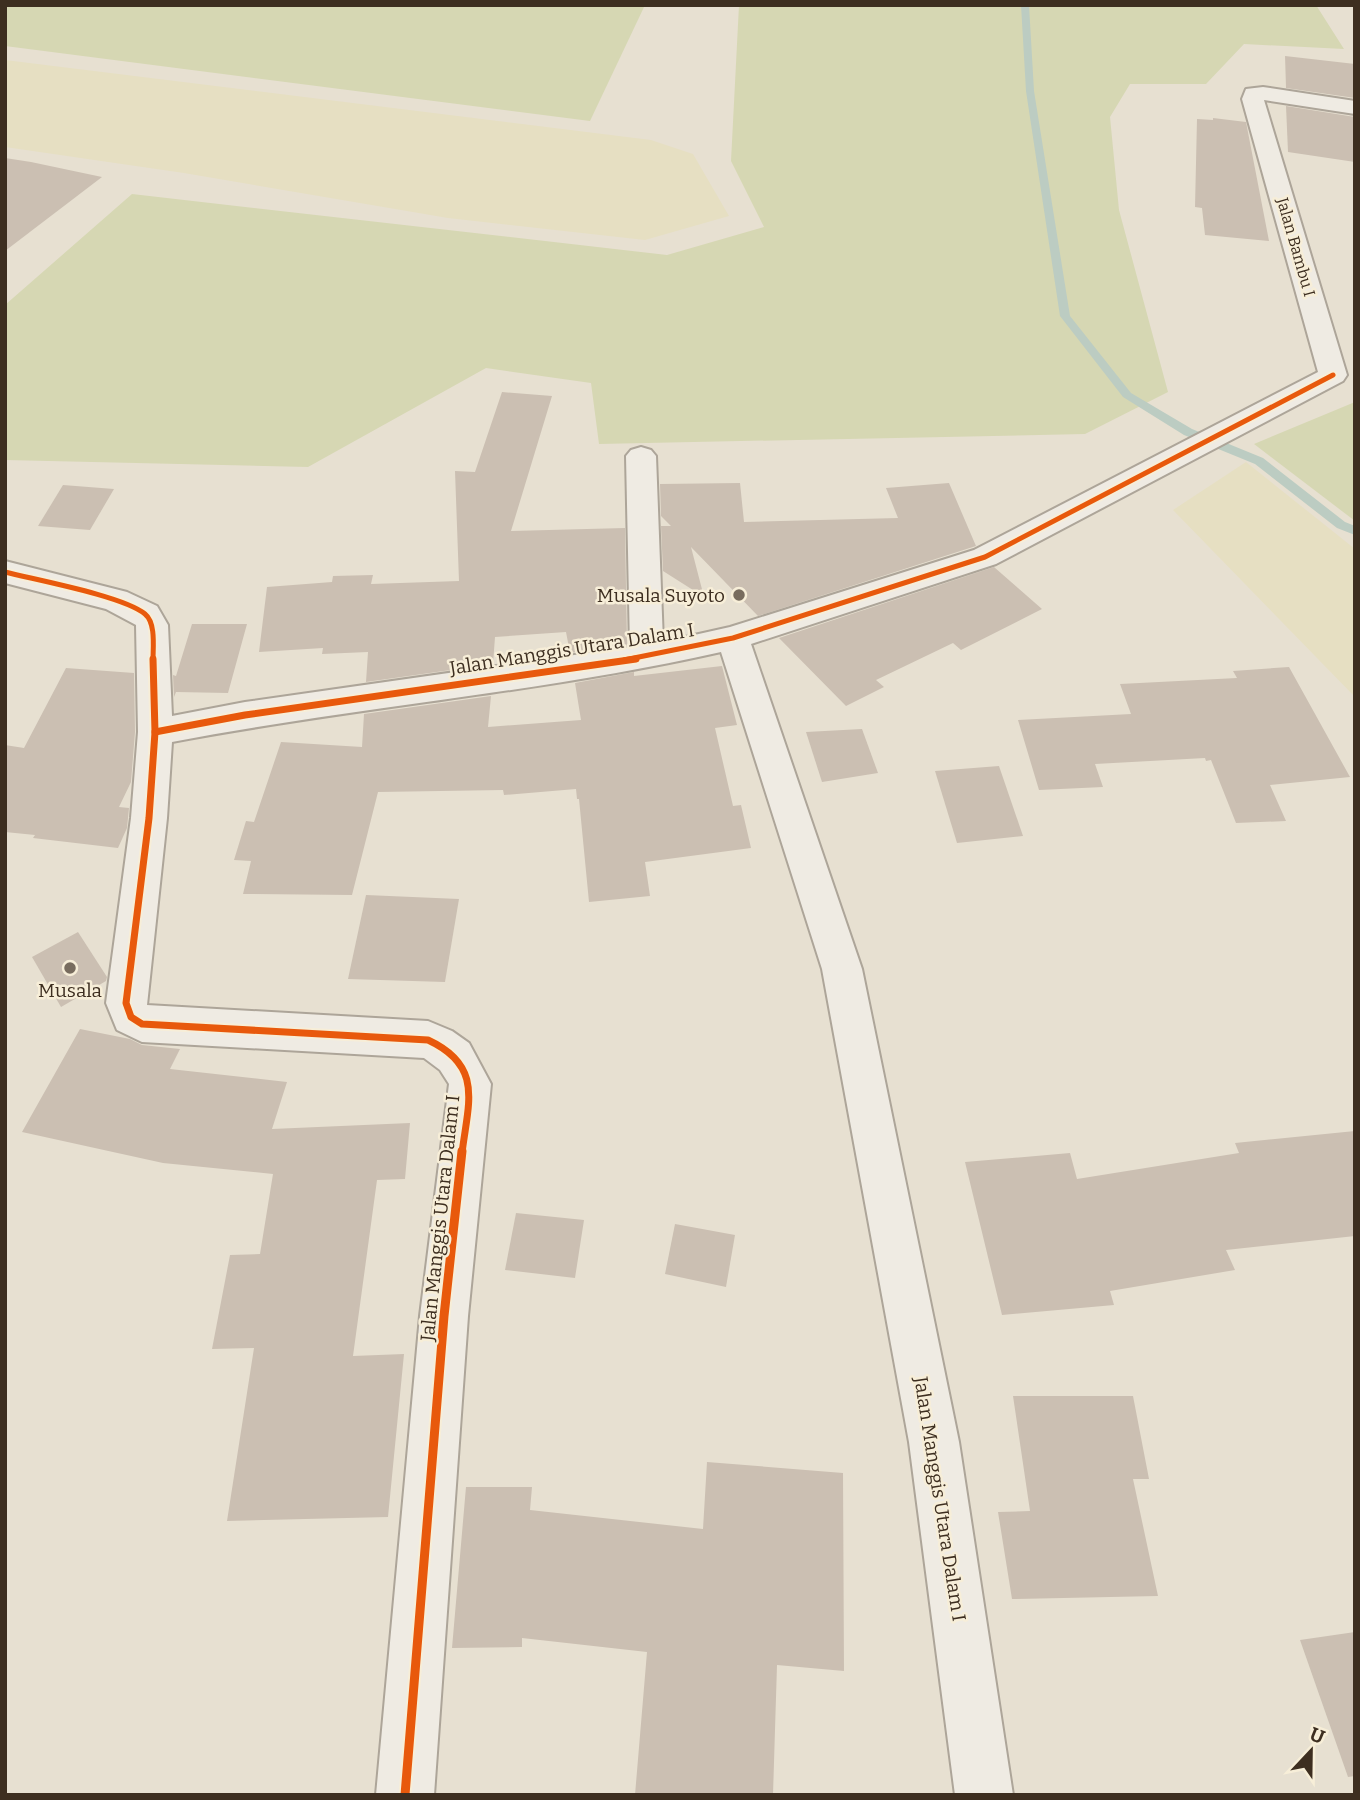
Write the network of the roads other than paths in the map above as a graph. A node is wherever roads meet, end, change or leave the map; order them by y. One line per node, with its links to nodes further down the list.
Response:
1 (1355, 108): 2 (street, Jalan Bambu I)
2 (1344, 376): 5 (street, Jalan Manggis Utara Dalam I)
3 (641, 456): 6 (street)
4 (5, 572): 7 (street, Jalan Manggis Utara Dalam I)
5 (733, 638): 6 (street, Jalan Manggis Utara Dalam I); 9 (street, Jalan Manggis Utara Dalam I)
6 (647, 657): 7 (street, Jalan Manggis Utara Dalam I)
7 (155, 732): 8 (street, Jalan Manggis Utara Dalam I)
8 (405, 1795)
9 (984, 1795)

